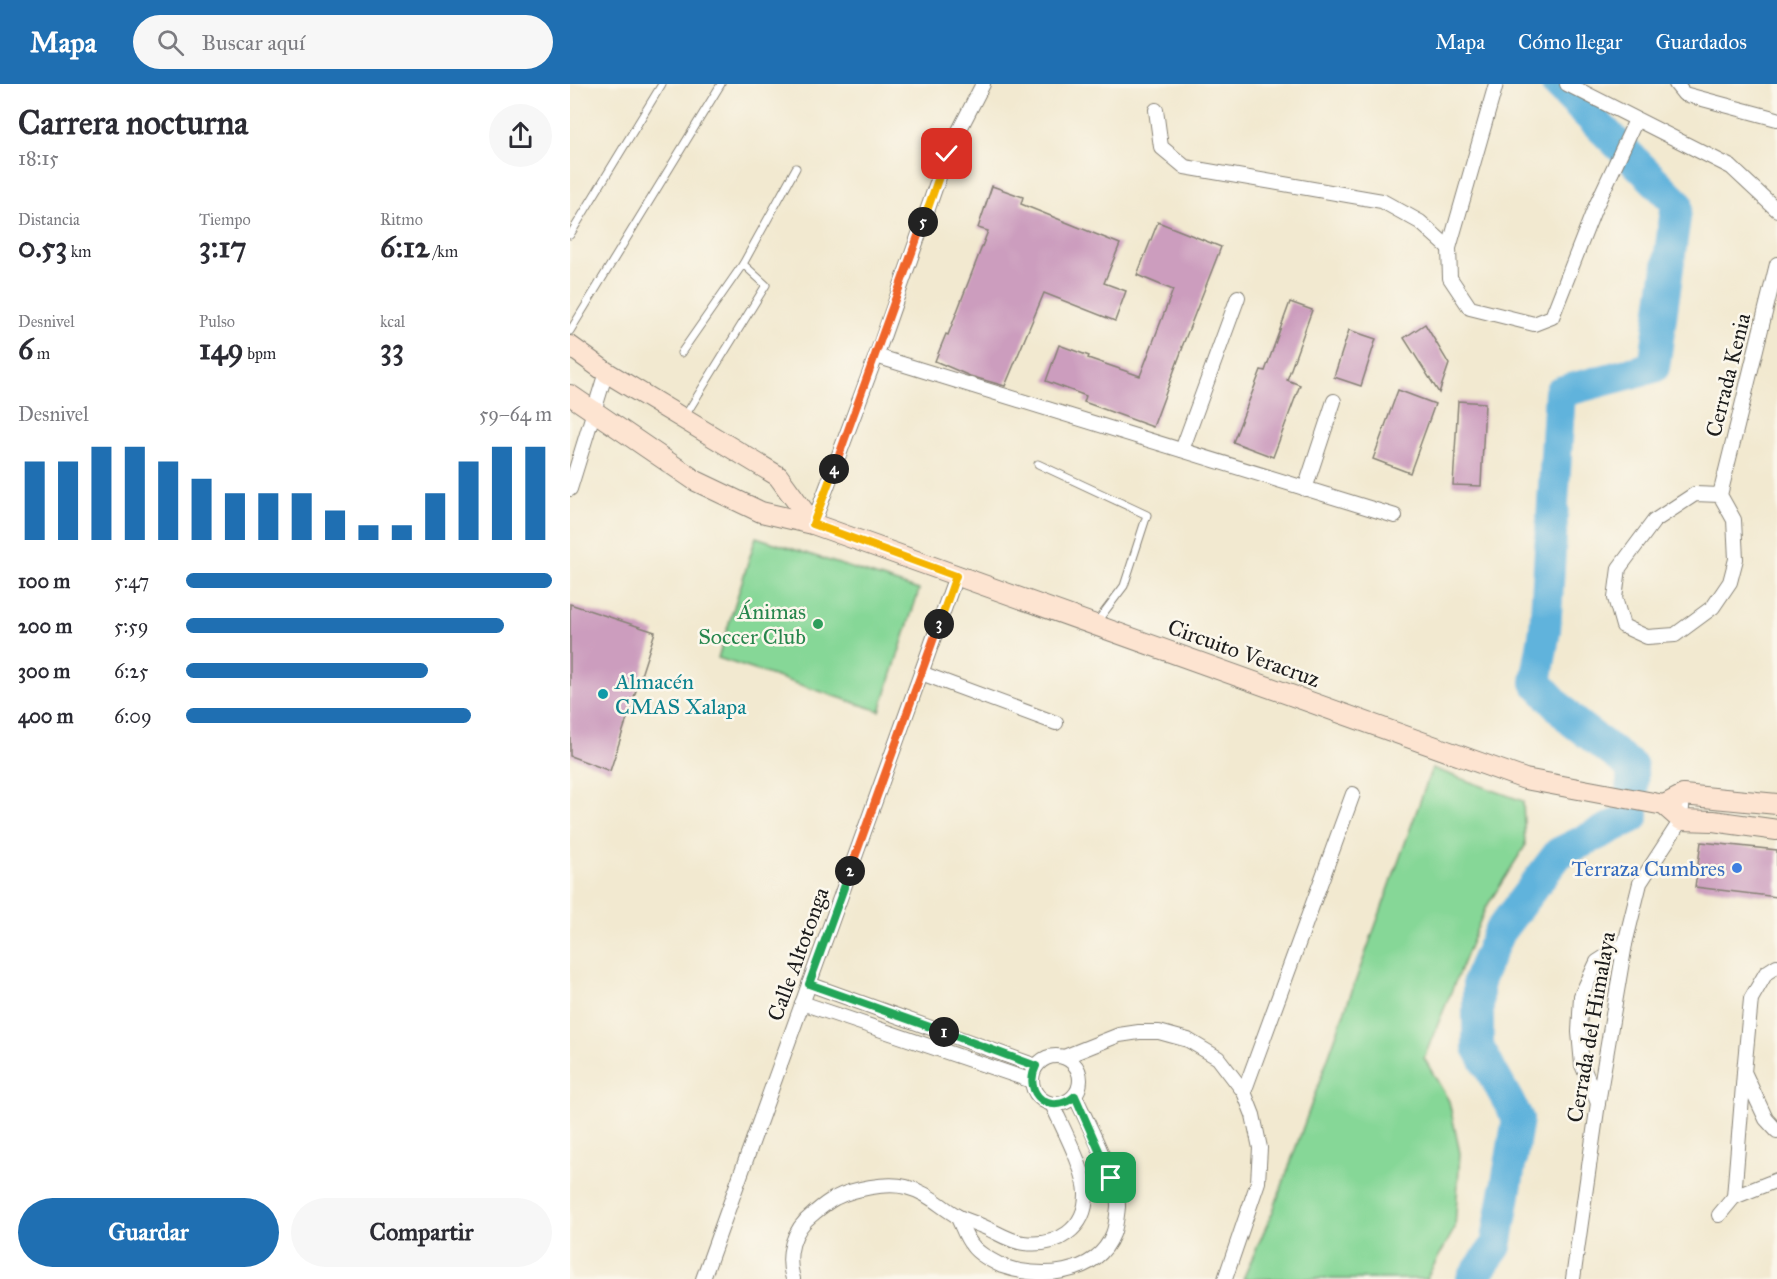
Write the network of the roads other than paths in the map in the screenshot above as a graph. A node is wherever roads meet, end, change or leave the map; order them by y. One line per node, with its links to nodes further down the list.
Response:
1 (662, 84): 12 (lane)
2 (721, 84): 17 (lane)
3 (983, 84): 20 (street)
4 (1496, 84): 13 (street)
5 (1567, 84): 9 (street)
6 (1680, 89): 8 (street)
7 (1156, 110): 13 (street)
8 (1777, 119)
9 (1636, 120): 11 (street); 13 (street)
10 (796, 168): 14 (lane)
11 (1777, 210)
12 (570, 235)
13 (1449, 248)
14 (743, 264): 19 (lane); 25 (lane)
15 (1777, 264): 30 (street, Cerrada Kenia)
16 (1238, 297): 26 (street)
17 (570, 331)
18 (570, 346): 21 (street)
19 (681, 353)
20 (876, 356): 26 (street); 32 (street)
21 (606, 372): 24 (street); 25 (street)
22 (570, 395): 24 (street, Circuito Veracruz)
23 (1334, 401): 29 (street)
24 (593, 409): 28 (street); 32 (street, Circuito Veracruz)
25 (684, 418): 32 (street)
26 (1182, 450): 29 (street)
27 (1038, 464): 34 (lane)
28 (570, 489)
29 (1305, 489): 31 (street)
30 (1720, 495): 30 (street)
31 (1395, 516)
32 (813, 524): 33 (street, Circuito Veracruz)
33 (956, 576): 34 (street, Circuito Veracruz); 35 (street, Calle Altotonga)
34 (1094, 625): 39 (street, Circuito Veracruz)
35 (921, 673): 36 (street); 45 (street, Calle Altotonga)
36 (1056, 723)
37 (1353, 794): 57 (street)
38 (1683, 795): 39 (street); 40 (street); 41 (street, Cerrada del Himalaya)
39 (1657, 804): 41 (street)
40 (1777, 804)
41 (1681, 820): 42 (street); 43 (street, Cerrada del Himalaya)
42 (1777, 830)
43 (1625, 944): 59 (street, Cerrada del Himalaya); 59 (street)
44 (1777, 966): 55 (street)
45 (809, 984): 46 (street, Calle Altotonga); 47 (street)
46 (802, 1003): 48 (street); 66 (street, Calle Altotonga)
47 (868, 1005): 48 (street); 49 (street)
48 (862, 1023): 51 (street)
49 (942, 1031): 51 (street); 53 (street)
50 (1095, 1045): 52 (street); 54 (street); 57 (street)
51 (936, 1048): 56 (street)
52 (1064, 1057): 53 (street); 54 (street)
53 (1036, 1066): 56 (street)
54 (1078, 1069): 58 (street)
55 (1744, 1072): 61 (street); 63 (street)
56 (1032, 1081): 60 (street)
57 (1244, 1092): 68 (street)
58 (1075, 1096): 60 (street); 65 (street)
59 (1598, 1103): 69 (street, Cerrada del Himalaya)
60 (1052, 1104): 65 (street)
61 (1777, 1131)
62 (1777, 1180): 63 (street)
63 (1734, 1197): 64 (street)
64 (1719, 1215)
65 (957, 1216): 67 (street)
66 (703, 1279)
67 (793, 1279)
68 (1225, 1279)
69 (1573, 1279)

